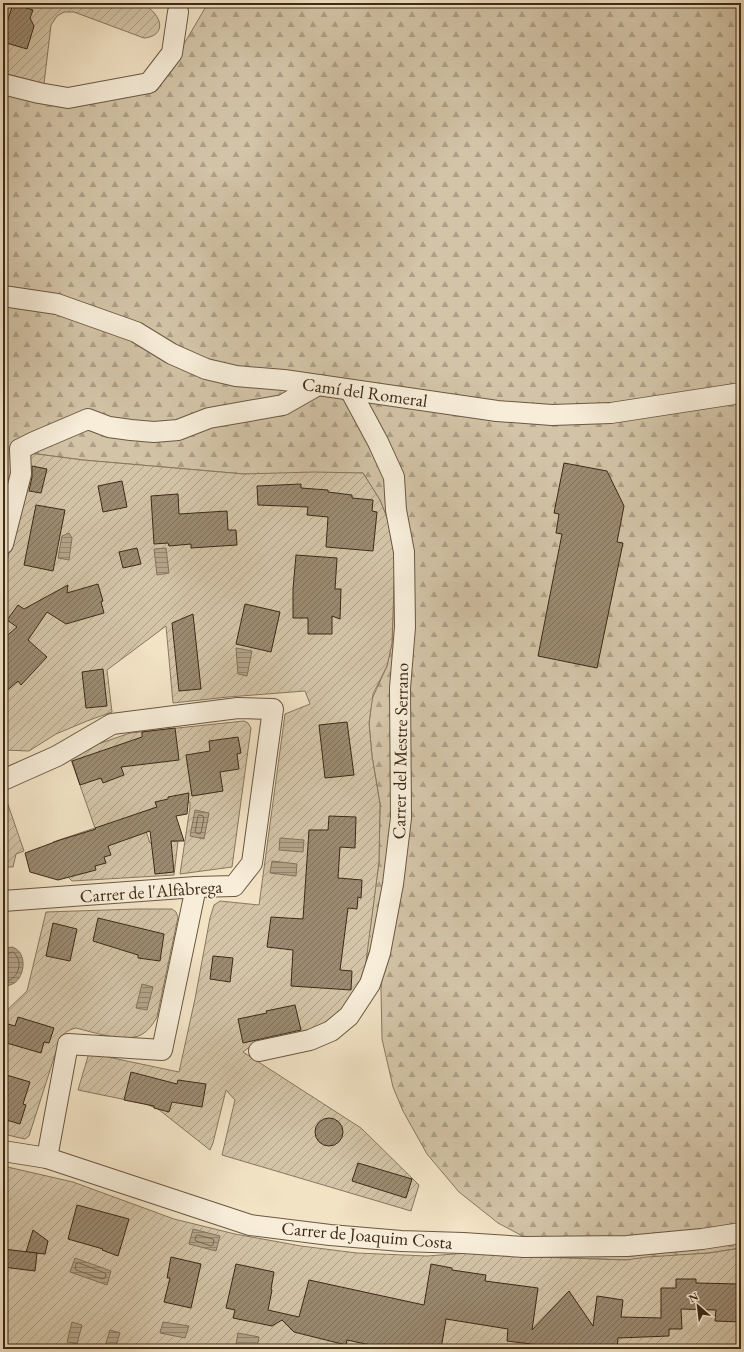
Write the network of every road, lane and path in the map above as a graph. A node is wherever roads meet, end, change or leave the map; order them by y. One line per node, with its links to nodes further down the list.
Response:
1 (177, 6): 2 (street)
2 (3, 84)
3 (3, 296): 4 (street, Camí del Romeral)
4 (318, 385): 5 (street, Camí del Romeral); 7 (street)
5 (350, 390): 6 (street, Camí del Romeral); 11 (street, Carrer del Mestre Serrano)
6 (741, 393)
7 (3, 544)
8 (3, 780): 9 (street, Carrer de l'Alfàbrega)
9 (196, 887): 10 (street, Carrer de l'Alfàbrega); 13 (street)
10 (3, 901)
11 (259, 1051)
12 (3, 1151): 13 (street, Carrer de Joaquim Costa)
13 (46, 1158): 14 (street, Carrer de Joaquim Costa)
14 (741, 1233)

